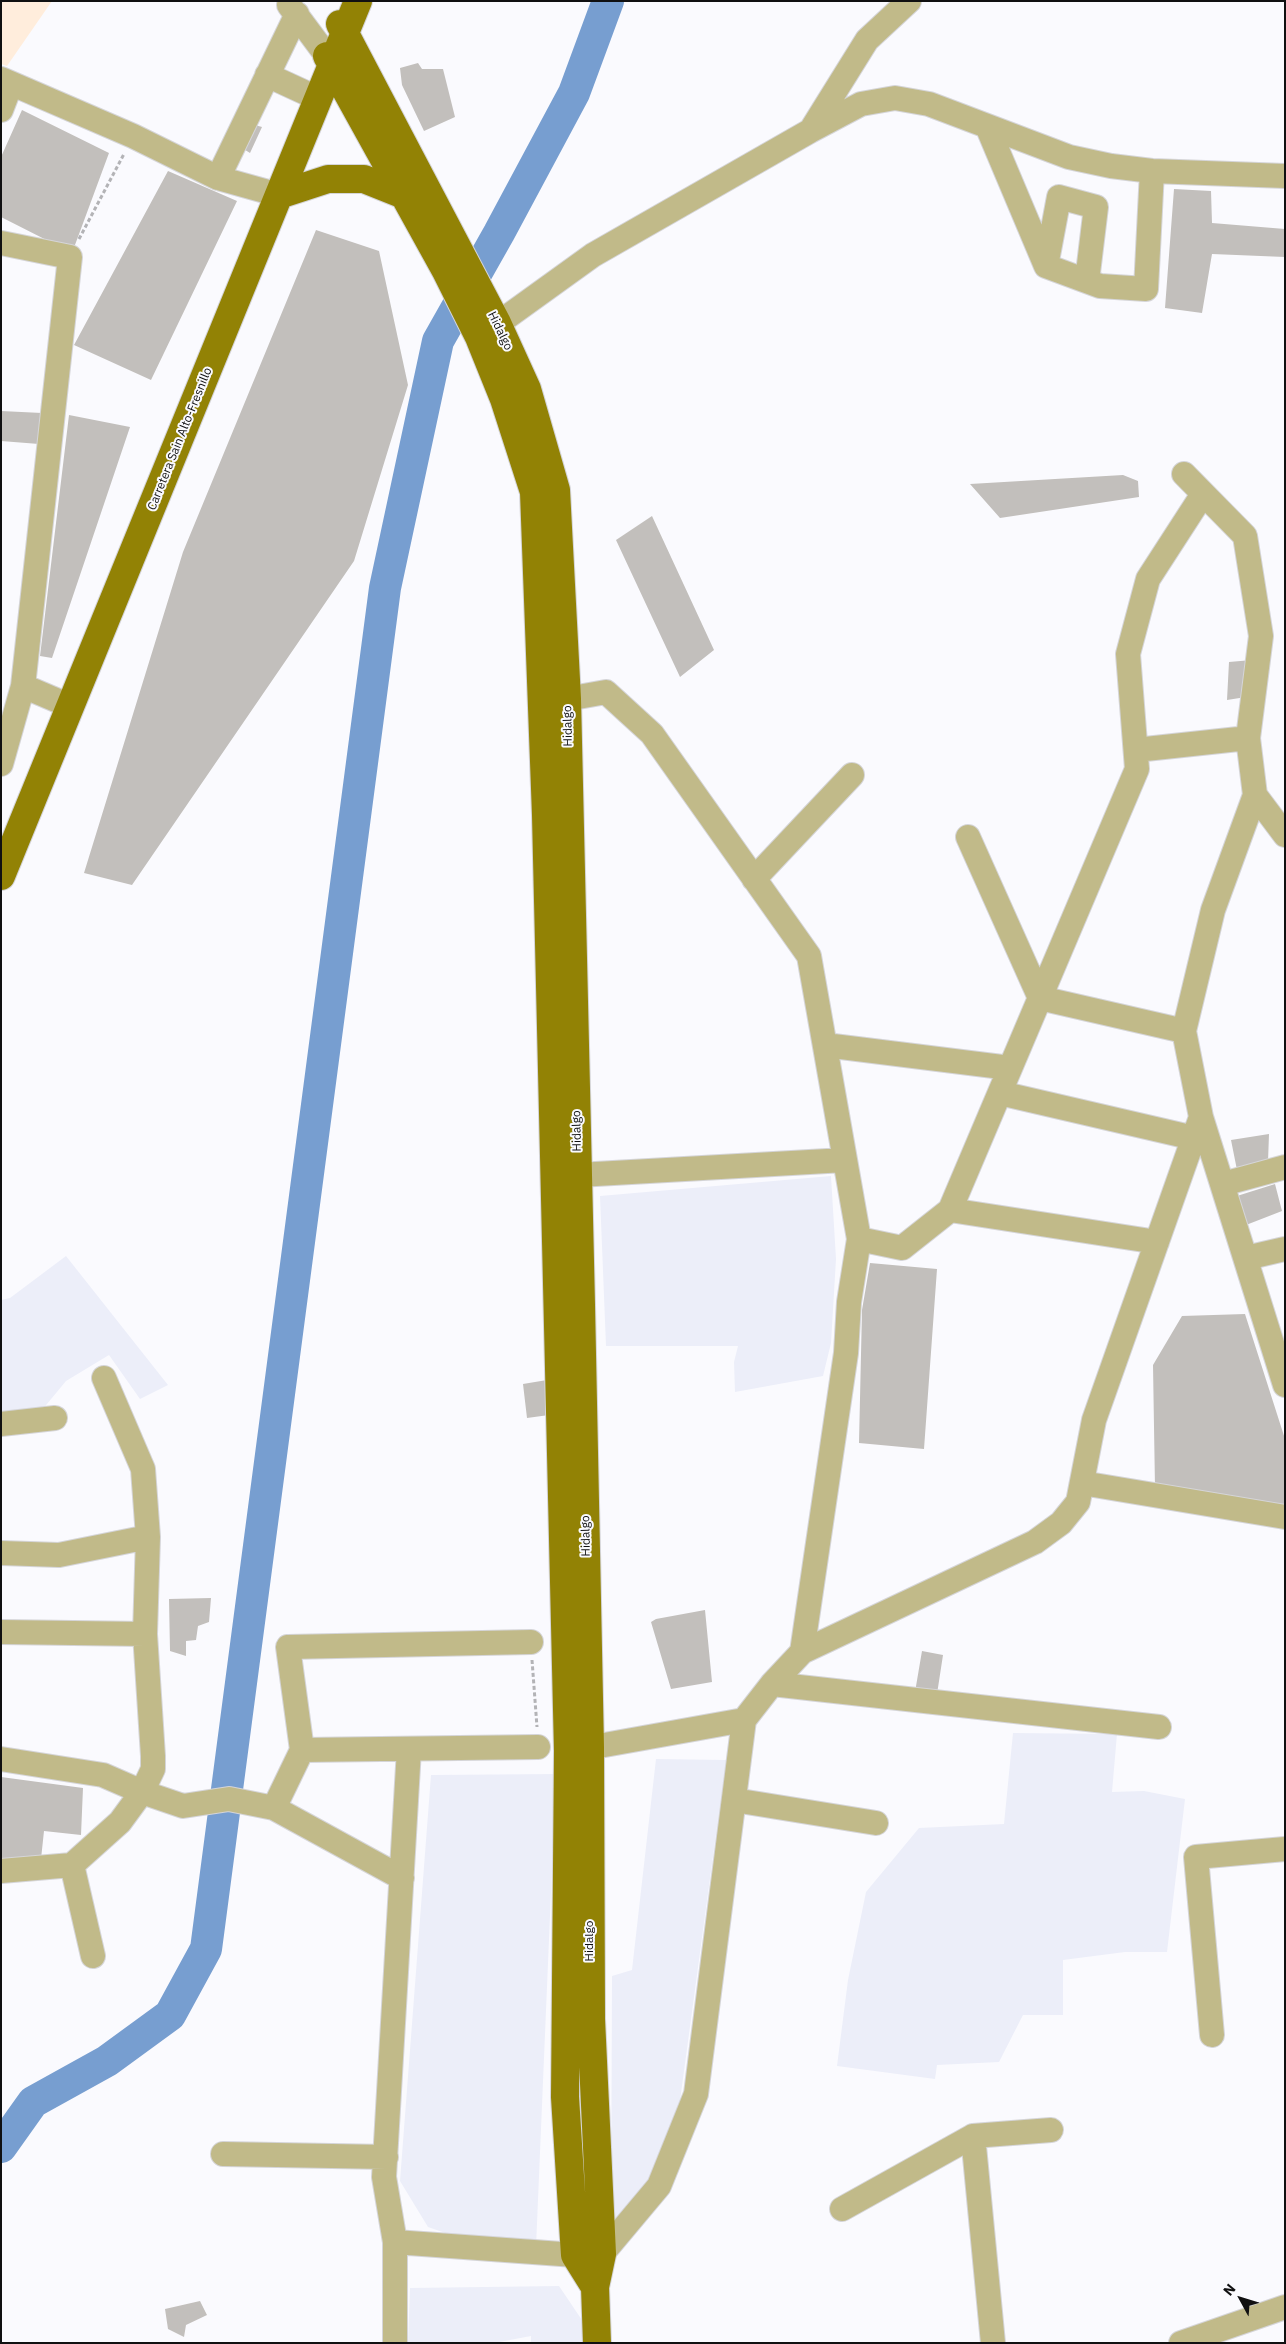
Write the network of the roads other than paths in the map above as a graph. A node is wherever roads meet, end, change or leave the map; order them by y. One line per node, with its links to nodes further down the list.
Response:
1 (358, 1): 4 (main road)
2 (909, 1): 11 (street)
3 (292, 8): 5 (street); 6 (street)
4 (345, 19): 5 (main road); 18 (main road, Hidalgo)
5 (329, 61): 8 (main road); 16 (main road, Hidalgo)
6 (267, 75): 8 (street); 14 (street)
7 (6, 82): 9 (street); 14 (street)
8 (315, 97): 15 (main road)
9 (1, 110)
10 (988, 126): 11 (street); 12 (street); 19 (street)
11 (810, 131): 21 (street)
12 (1152, 171): 13 (street); 20 (street)
13 (1285, 176)
14 (218, 178): 15 (street)
15 (275, 193): 16 (main road); 26 (main road)
16 (404, 195): 18 (main road, Hidalgo)
17 (1, 243): 24 (street)
18 (454, 264): 21 (main road, Hidalgo)
19 (1046, 266): 20 (street); 20 (street)
20 (1087, 281)
21 (484, 323): 25 (main road, Hidalgo)
22 (1184, 474): 23 (street)
23 (1203, 494): 27 (street); 28 (street)
24 (23, 686): 26 (street); 29 (street)
25 (555, 699): 36 (street); 45 (main road, Hidalgo)
26 (67, 704): 34 (main road); 35 (main road)
27 (1248, 738): 28 (street); 31 (street)
28 (1136, 750): 37 (street)
29 (1, 764)
30 (852, 774): 36 (street)
31 (1255, 795): 32 (street); 38 (street)
32 (1285, 835)
33 (968, 837): 37 (street)
34 (1, 855)
35 (1, 876)
36 (754, 879): 39 (street)
37 (1040, 998): 38 (street); 40 (street)
38 (1184, 1031): 42 (street)
39 (824, 1045): 40 (street); 43 (street)
40 (1010, 1068): 41 (street)
41 (1000, 1093): 42 (street); 47 (street)
42 (1198, 1127): 46 (street); 49 (street)
43 (845, 1160): 45 (street); 48 (street)
44 (1285, 1167): 46 (street)
45 (566, 1176): 70 (main road, Hidalgo)
46 (1222, 1184): 51 (street)
47 (950, 1210): 48 (street); 49 (street)
48 (860, 1239): 63 (street)
49 (1157, 1242): 56 (street)
50 (1285, 1249): 51 (street)
51 (1246, 1258): 53 (street)
52 (104, 1378): 58 (street)
53 (1285, 1384)
54 (54, 1418): 55 (street)
55 (1, 1424)
56 (1082, 1483): 57 (street); 63 (street)
57 (1285, 1517)
58 (148, 1537): 59 (street); 61 (street)
59 (1, 1553)
60 (1, 1632): 61 (street)
61 (145, 1634): 72 (street)
62 (531, 1642): 69 (street)
63 (802, 1652): 64 (street)
64 (772, 1684): 65 (street); 66 (street)
65 (744, 1720): 70 (street); 73 (street)
66 (1159, 1727)
67 (538, 1747): 68 (street)
68 (409, 1748): 69 (street); 79 (street)
69 (302, 1750): 74 (street)
70 (578, 1750): 86 (main road, Hidalgo); 87 (main road, Hidalgo)
71 (1, 1759): 72 (street)
72 (142, 1792): 74 (street); 77 (street)
73 (734, 1800): 75 (street); 90 (street)
74 (274, 1808): 79 (street)
75 (876, 1824)
76 (1285, 1849): 81 (street)
77 (72, 1866): 78 (street); 80 (street)
78 (1, 1871)
79 (402, 1878): 85 (street)
80 (93, 1956)
81 (1212, 2034)
82 (1051, 2130): 83 (street)
83 (973, 2136): 88 (street); 96 (street)
84 (223, 2154): 85 (street)
85 (386, 2157): 89 (street)
86 (597, 2174): 87 (main road); 90 (main road, Hidalgo)
87 (569, 2175): 91 (main road, Hidalgo)
88 (842, 2209)
89 (394, 2242): 91 (street); 94 (street)
90 (602, 2254): 91 (street); 92 (main road, Hidalgo)
91 (574, 2255): 92 (main road, Hidalgo)
92 (595, 2287): 95 (main road, Hidalgo)
93 (1285, 2307): 97 (street)
94 (394, 2343)
95 (597, 2343)
96 (993, 2343)
97 (1182, 2343)

